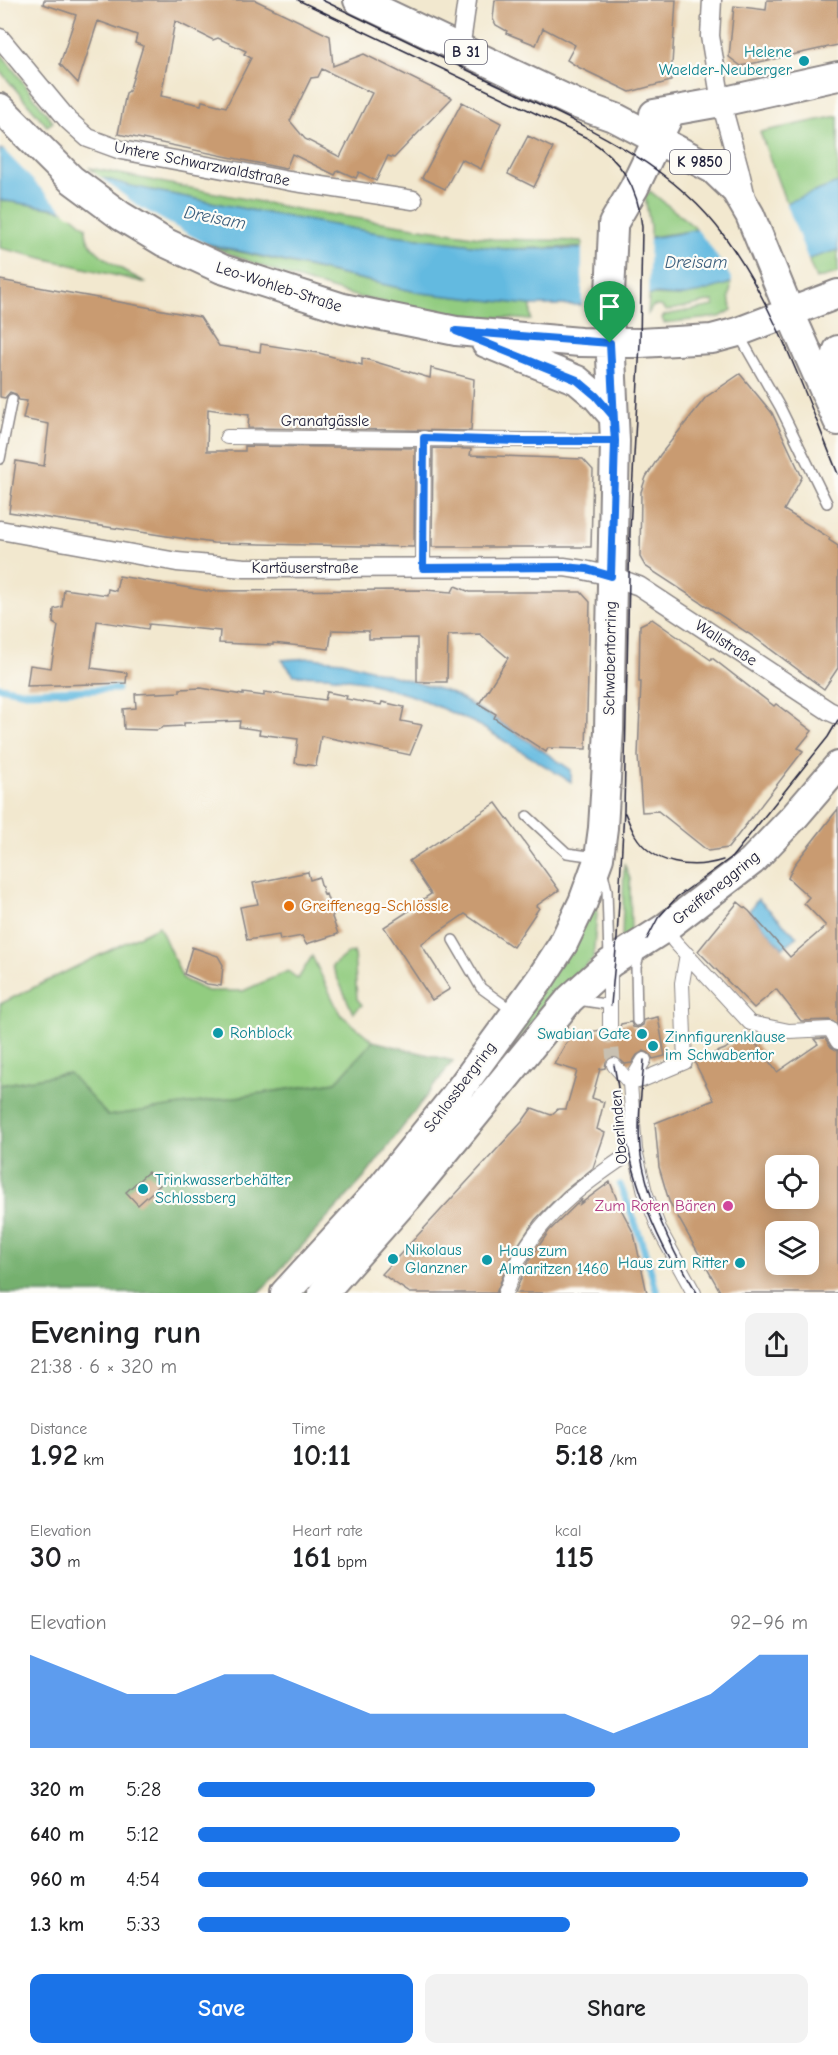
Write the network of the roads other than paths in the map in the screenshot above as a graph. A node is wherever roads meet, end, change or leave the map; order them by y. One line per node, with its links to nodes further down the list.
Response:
1 (358, 0): 5 (main road, B 31)
2 (467, 0): 5 (street)
3 (712, 0): 7 (street)
4 (0, 38): 13 (street, Untere Schwarzwaldstraße)
5 (460, 50): 10 (main road, B 31)
6 (838, 76): 7 (main road, B 31)
7 (721, 102): 9 (main road, B 31); 12 (street)
8 (0, 108): 17 (main road, Leo-Wohleb-Straße)
9 (671, 111): 10 (main road, B 31); 11 (main road)
10 (616, 118): 11 (main road)
11 (657, 139): 12 (main road, K 9850); 16 (main road, K 9850)
12 (742, 195): 15 (main road, K 9850)
13 (413, 200)
14 (838, 294): 15 (main road, Leo-Wohleb-Straße)
15 (790, 313): 18 (main road, Leo-Wohleb-Straße); 20 (main road, K 9850)
16 (610, 329): 17 (main road, Leo-Wohleb-Straße); 18 (main road, Leo-Wohleb-Straße); 23 (main road, Schwabentorring / K 9850)
17 (456, 331): 23 (main road)
18 (738, 333): 27 (lane)
19 (838, 350): 20 (main road)
20 (827, 394): 22 (main road, K 9850)
21 (12, 399): 26 (lane)
22 (838, 421)
23 (614, 429): 25 (street, Granatgässle); 30 (main road, Schwabentorring / K 9850)
24 (226, 437): 25 (street, Granatgässle)
25 (424, 438): 29 (street)
26 (0, 459)
27 (827, 503)
28 (0, 530): 29 (street, Kartäuserstraße)
29 (423, 568): 30 (street, Kartäuserstraße)
30 (611, 576): 31 (street, Wallstraße); 34 (main road, Schwabentorring)
31 (838, 715)
32 (838, 766): 35 (main road, Greiffeneggring)
33 (527, 816): 34 (lane)
34 (599, 858): 38 (lane); 41 (main road, Schlossbergring)
35 (656, 934): 37 (street); 38 (main road, Greiffeneggring); 42 (lane)
36 (453, 940): 41 (lane)
37 (687, 954): 44 (street); 47 (street)
38 (609, 963): 39 (main road, Schlossbergring); 40 (street)
39 (570, 999): 40 (lane); 51 (main road, Schlossbergring)
40 (611, 1005): 43 (street)
41 (515, 1013): 50 (main road, Schlossbergring)
42 (637, 1021)
43 (610, 1028)
44 (838, 1042)
45 (644, 1060): 47 (street, Oberlinden)
46 (614, 1065): 47 (street)
47 (630, 1083): 48 (street, Oberlinden)
48 (635, 1150): 49 (street, Oberlinden); 52 (street)
49 (693, 1292)
50 (285, 1293)
51 (323, 1293)
52 (505, 1293)

